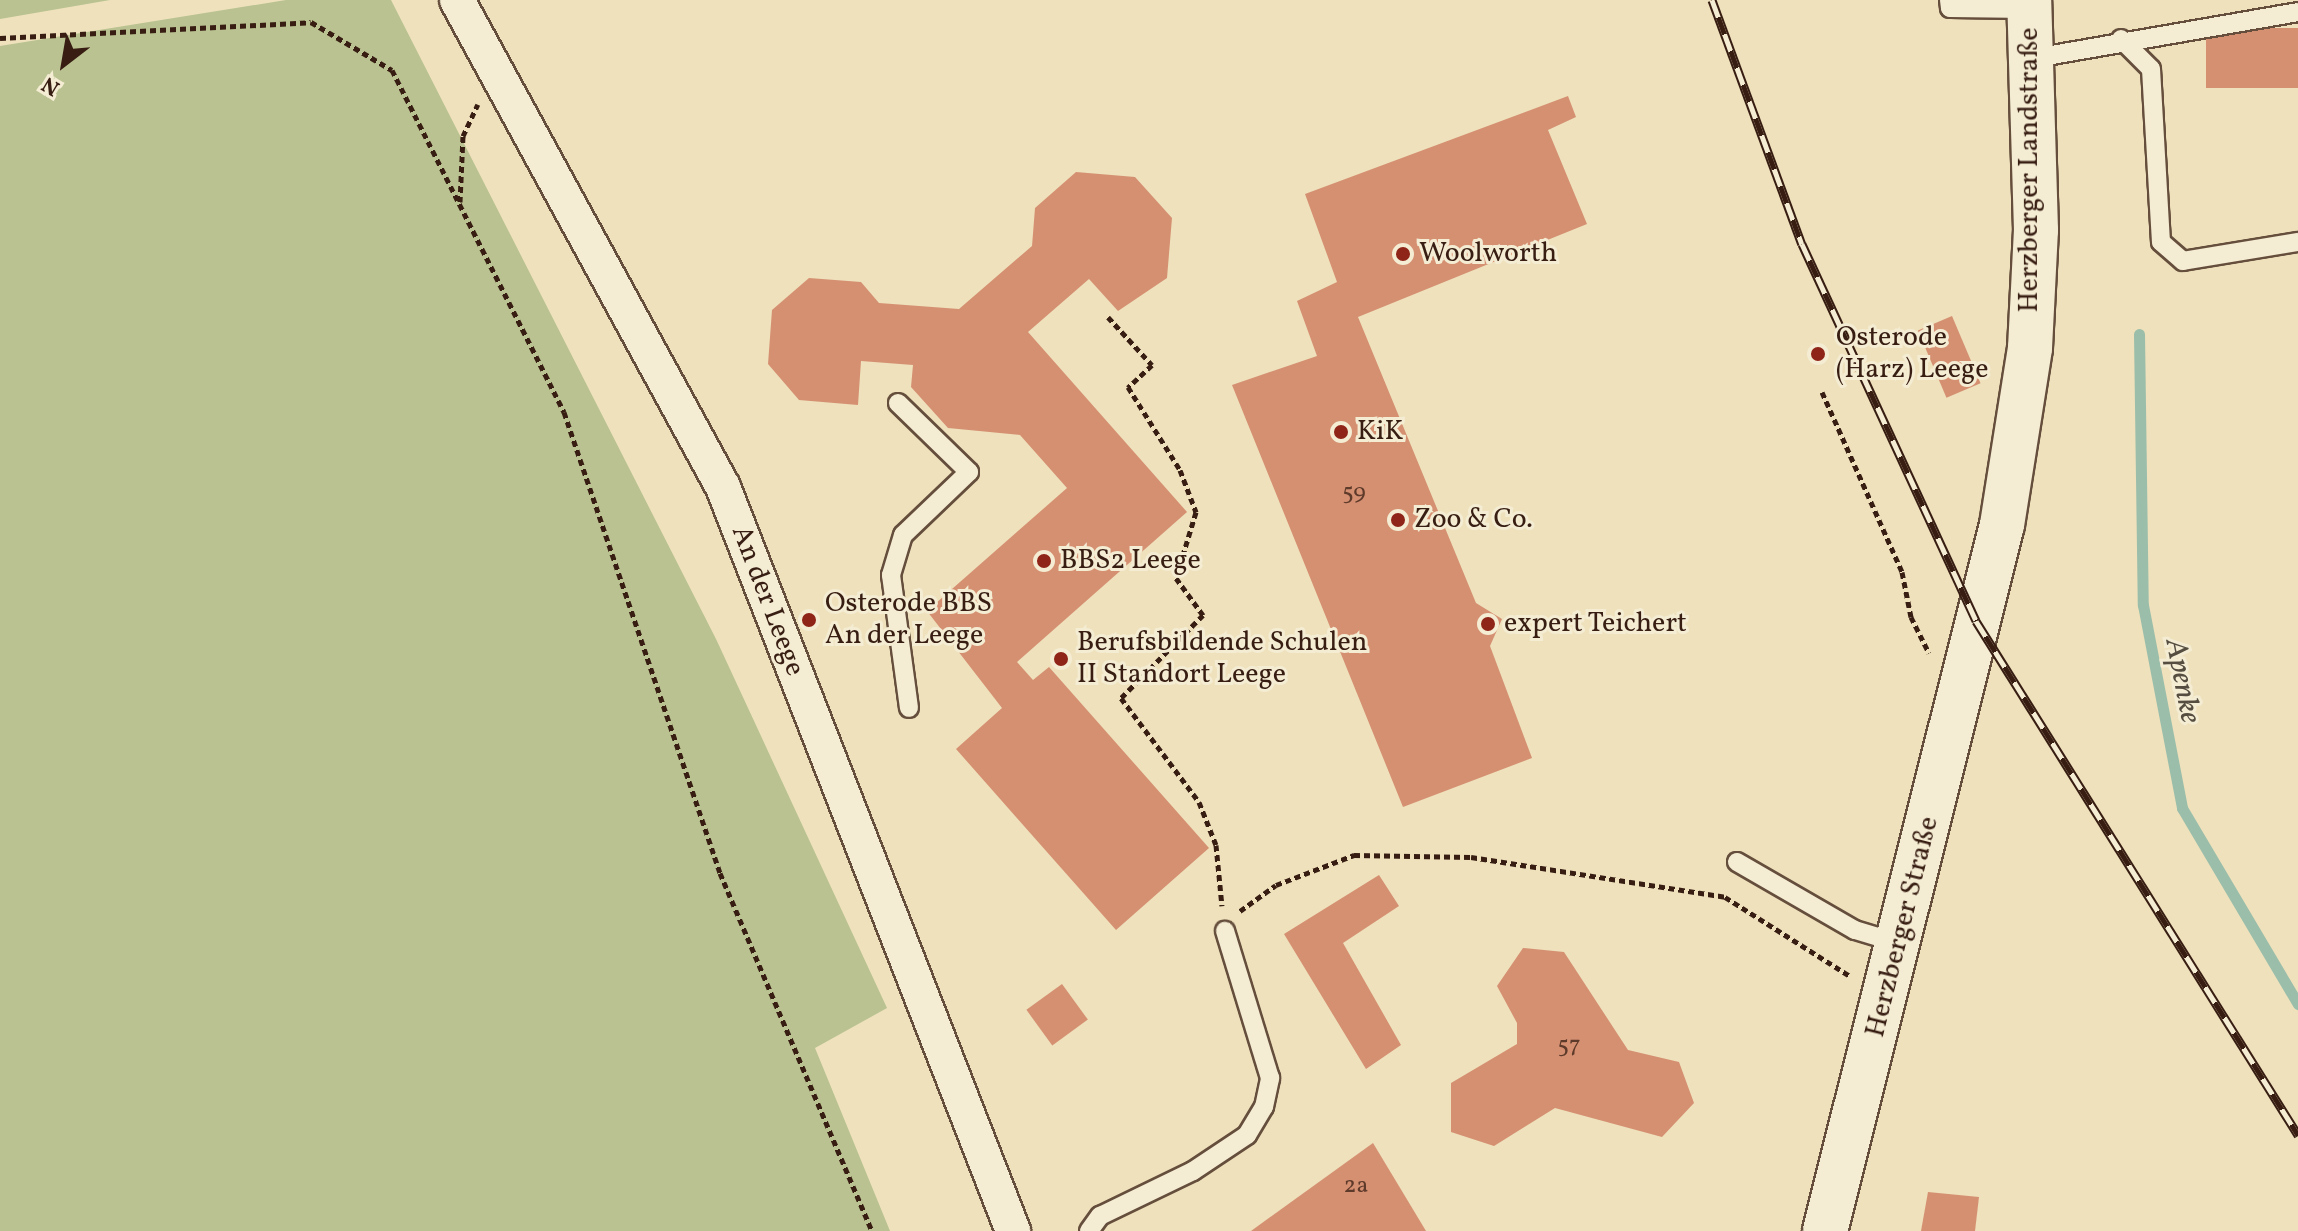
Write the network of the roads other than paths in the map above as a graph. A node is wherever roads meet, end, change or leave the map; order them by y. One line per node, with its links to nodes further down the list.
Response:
1 (457, 0): 14 (street, An der Leege)
2 (1949, 0): 3 (lane)
3 (2029, 4): 6 (street, Herzberger Landstraße)
4 (2298, 12): 5 (lane)
5 (2121, 39): 6 (lane); 7 (lane)
6 (2029, 59): 9 (street, Herzberger Landstraße)
7 (2298, 242)
8 (898, 403): 10 (lane)
9 (1976, 621): 13 (street, Herzberger Straße)
10 (909, 708)
11 (1737, 862): 13 (lane)
12 (1225, 931): 15 (lane)
13 (1900, 943): 16 (street, Herzberger Straße)
14 (1013, 1231)
15 (1089, 1231)
16 (1825, 1231)

